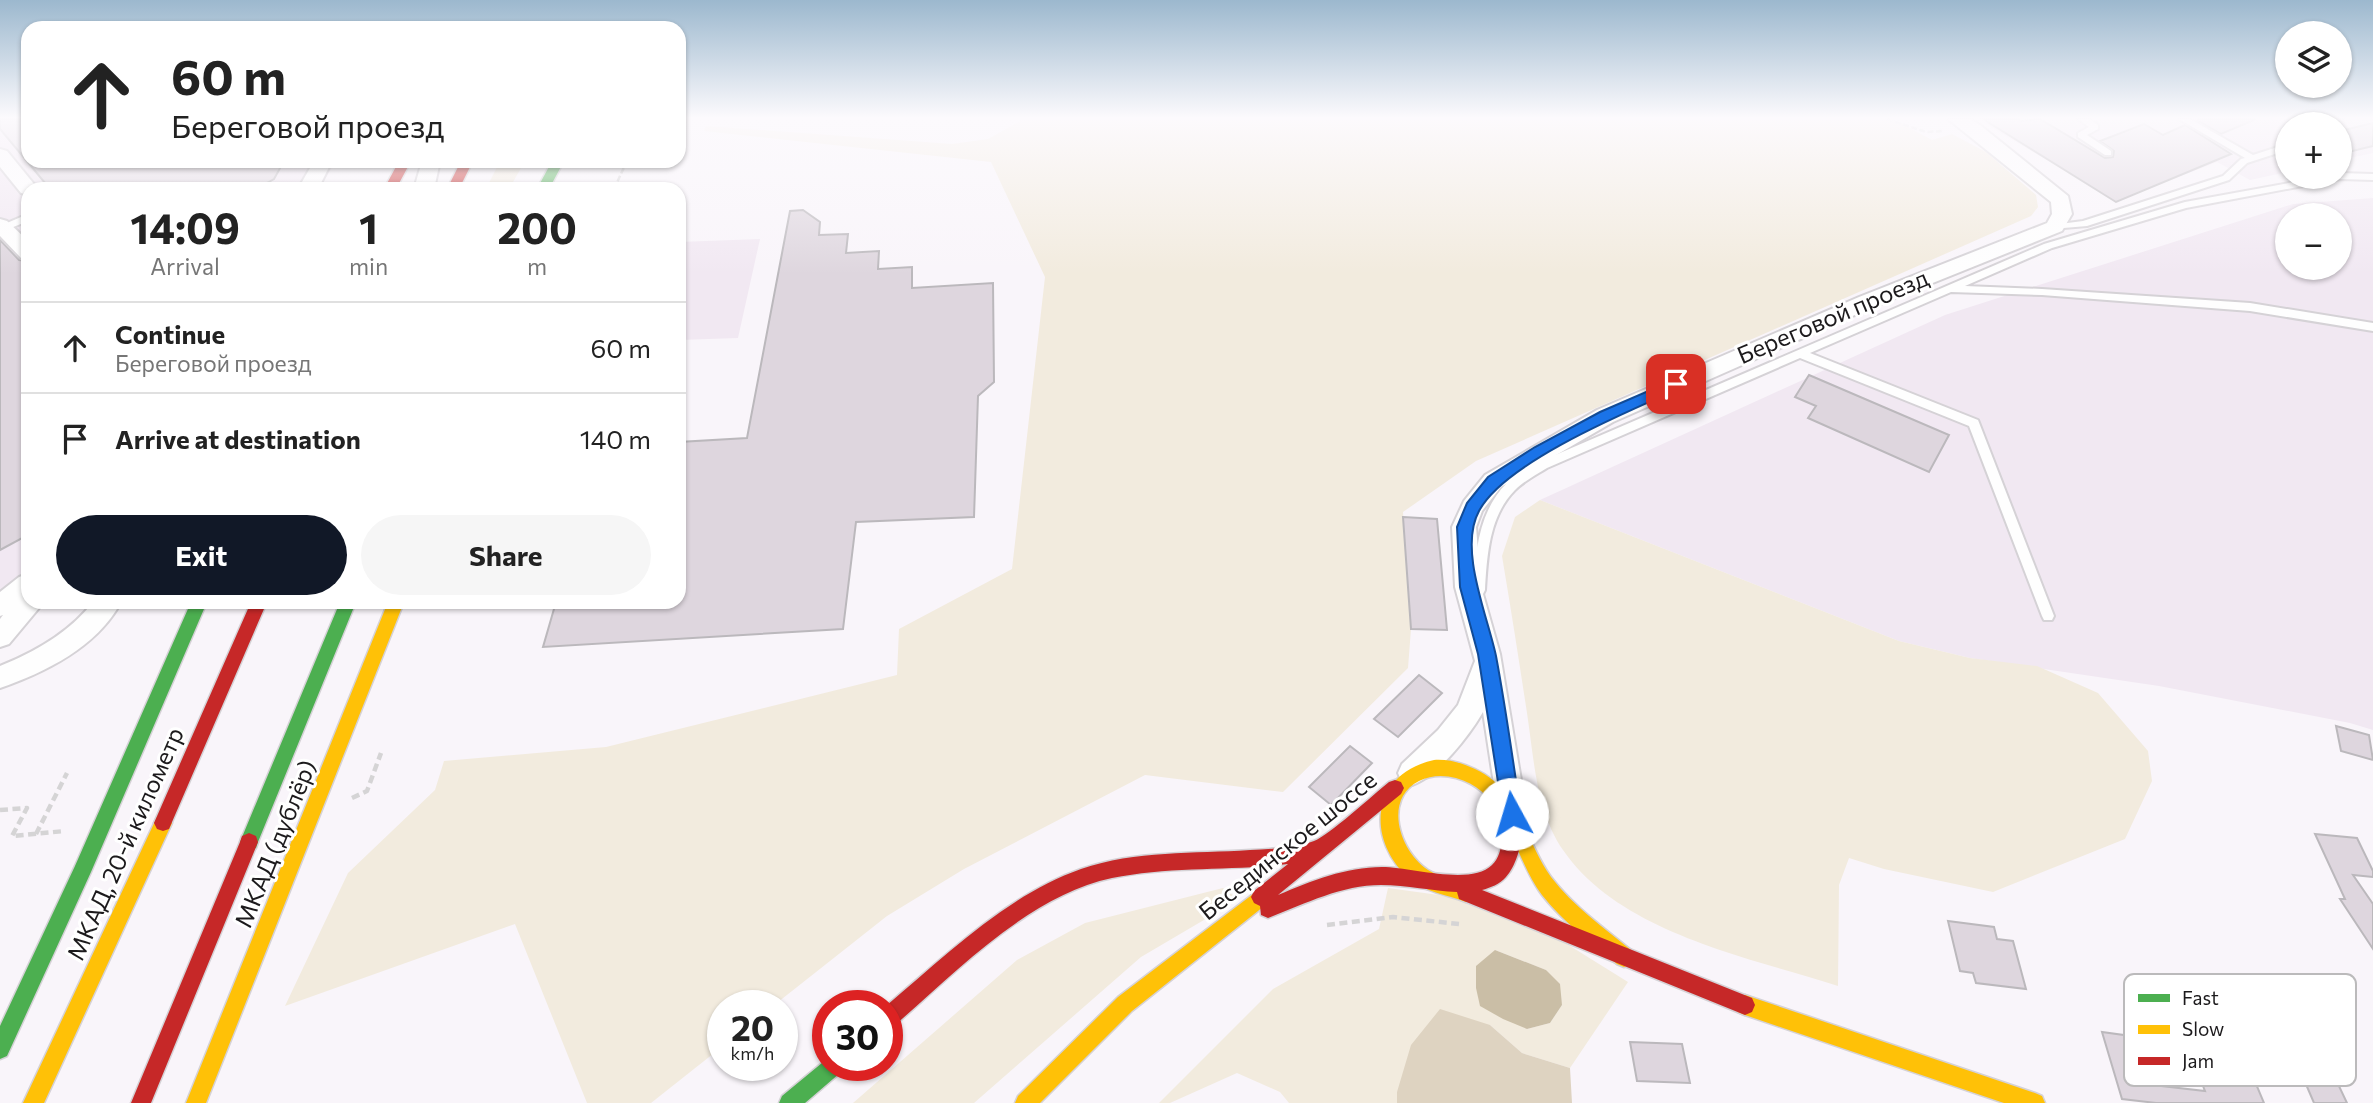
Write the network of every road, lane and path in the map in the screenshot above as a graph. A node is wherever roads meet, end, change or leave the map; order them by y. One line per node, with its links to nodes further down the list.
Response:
1 (2024, 170): 8 (street)
2 (2234, 170): 8 (lane)
3 (2352, 176): 4 (lane)
4 (2373, 177)
5 (2275, 188): 10 (lane)
6 (21, 220): 7 (lane)
7 (2, 227): 9 (street)
8 (2055, 227): 22 (street, Береговой проезд)
9 (21, 247)
10 (1949, 289): 11 (lane); 12 (lane)
11 (2373, 327)
12 (1799, 352): 21 (lane); 22 (lane)
13 (21, 590): 14 (street)
14 (0, 606)
15 (25, 609): 23 (street)
16 (102, 609): 25 (street)
17 (197, 609): 39 (main road)
18 (256, 609): 41 (main road, МКАД, 20-й километр)
19 (345, 609): 42 (main road)
20 (393, 609): 43 (main road, МКАД (дублёр))
21 (2048, 616)
22 (1478, 618): 24 (street, Береговой проезд)
23 (0, 636)
24 (1487, 654): 28 (street); 31 (street, Береговой проезд)
25 (0, 677)
26 (381, 752): 29 (path)
27 (67, 773): 30 (path)
28 (1405, 779): 31 (main road); 32 (main road, Бесединское шоссе); 33 (main road)
29 (367, 791)
30 (0, 810)
31 (1512, 814): 33 (main road); 37 (main road)
32 (1325, 848): 36 (main road, Бесединское шоссе); 38 (main road)
33 (1434, 881): 36 (main road, Бесединское шоссе); 37 (main road)
34 (1462, 924): 35 (path)
35 (1326, 925)
36 (1199, 947): 45 (main road, Бесединское шоссе)
37 (1624, 957): 46 (main road)
38 (903, 1006)
39 (0, 1049)
40 (815, 1081): 44 (main road)
41 (33, 1103)
42 (141, 1103)
43 (196, 1103)
44 (789, 1103)
45 (1024, 1103)
46 (2035, 1103)

